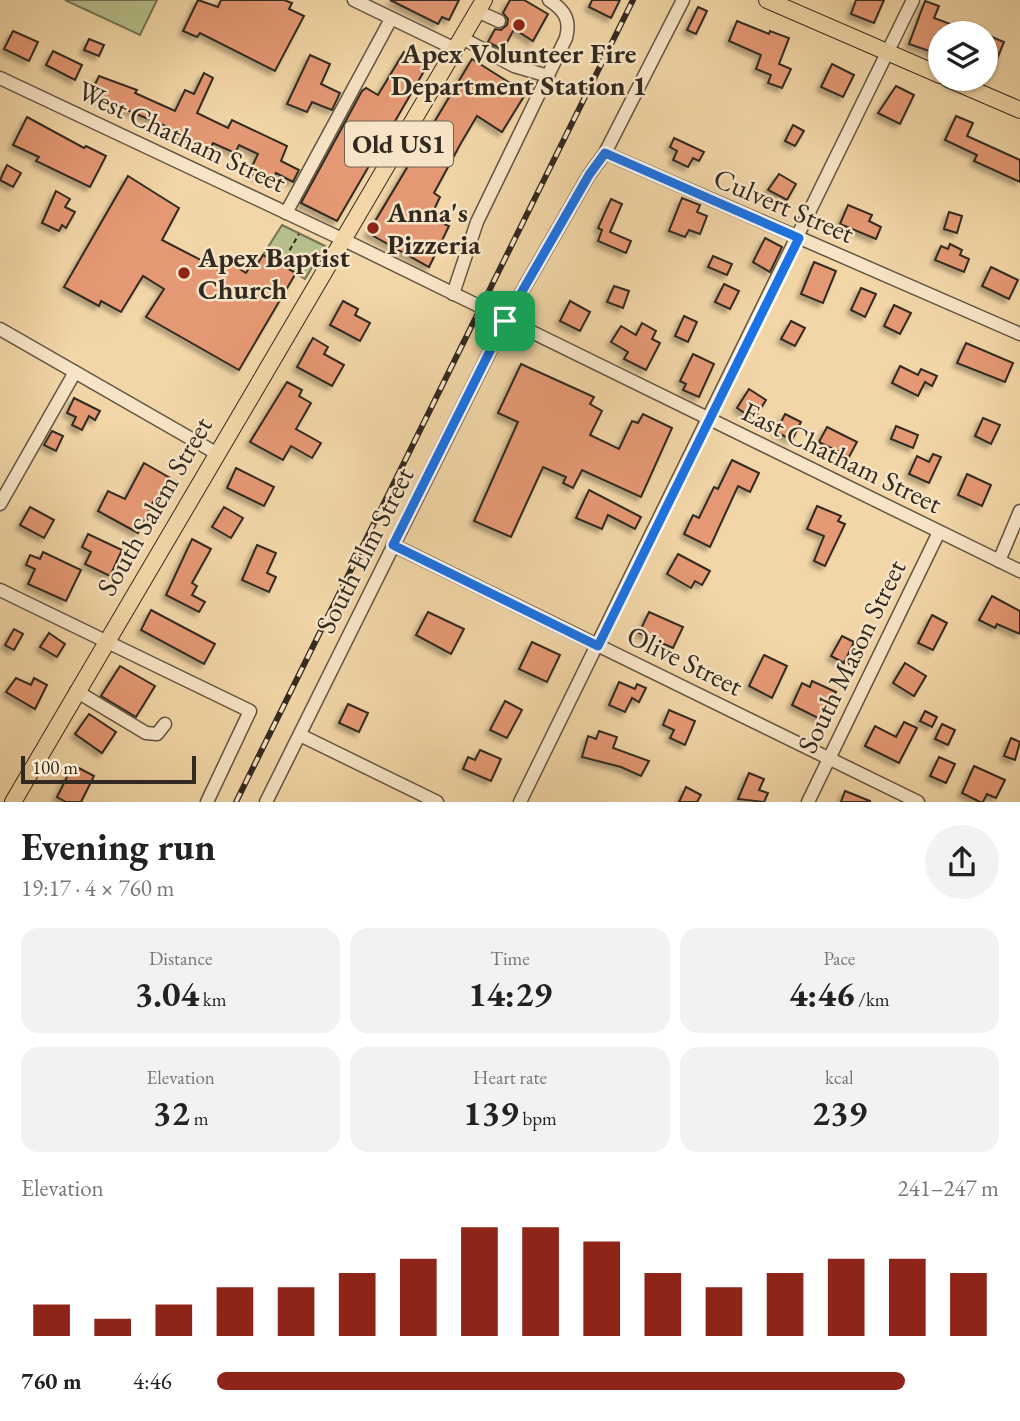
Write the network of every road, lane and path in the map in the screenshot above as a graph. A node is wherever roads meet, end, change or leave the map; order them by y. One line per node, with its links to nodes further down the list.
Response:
1 (354, 0): 7 (street)
2 (549, 0): 12 (street)
3 (683, 0): 16 (street, South Elm Street)
4 (767, 0): 10 (main road)
5 (913, 0): 10 (street)
6 (481, 5): 8 (street); 9 (main road, Old US1)
7 (391, 19): 9 (street); 17 (street)
8 (499, 21)
9 (458, 43): 12 (street); 20 (main road, Old US1)
10 (888, 53): 11 (main road); 19 (street)
11 (928, 70)
12 (548, 76): 22 (street)
13 (0, 78): 17 (street, West Chatham Street)
14 (976, 91): 15 (main road)
15 (1020, 110)
16 (605, 153): 19 (street, Culvert Street); 23 (street, South Elm Street)
17 (286, 213): 20 (street, West Chatham Street)
18 (300, 233): 21 (path)
19 (799, 238): 25 (street, Culvert Street); 27 (street)
20 (342, 239): 22 (street, East Chatham Street); 28 (main road, South Salem Street)
21 (281, 265)
22 (453, 294): 23 (street, East Chatham Street)
23 (505, 321): 27 (street, East Chatham Street); 32 (street, South Elm Street)
24 (0, 329): 26 (street)
25 (1020, 334)
26 (75, 372): 28 (street); 29 (street)
27 (708, 419): 31 (street, East Chatham Street); 37 (street)
28 (216, 453): 36 (main road, South Salem Street)
29 (0, 504)
30 (1020, 511): 33 (street)
31 (939, 532): 33 (street, East Chatham Street); 41 (street, South Mason Street)
32 (393, 545): 37 (street, Olive Street); 40 (street, South Elm Street)
33 (999, 561): 34 (street, East Chatham Street)
34 (1020, 571)
35 (0, 590): 36 (street)
36 (105, 640): 38 (main road, South Salem Street); 43 (street)
37 (598, 646): 41 (street, Olive Street); 46 (street)
38 (76, 691): 39 (street); 42 (main road, South Salem Street)
39 (164, 724)
40 (300, 735): 44 (street, South Elm Street); 45 (street)
41 (829, 758): 47 (street, South Mason Street); 48 (street, Olive Street)
42 (13, 802)
43 (207, 802)
44 (266, 802)
45 (437, 802)
46 (520, 802)
47 (808, 802)
48 (918, 802)

